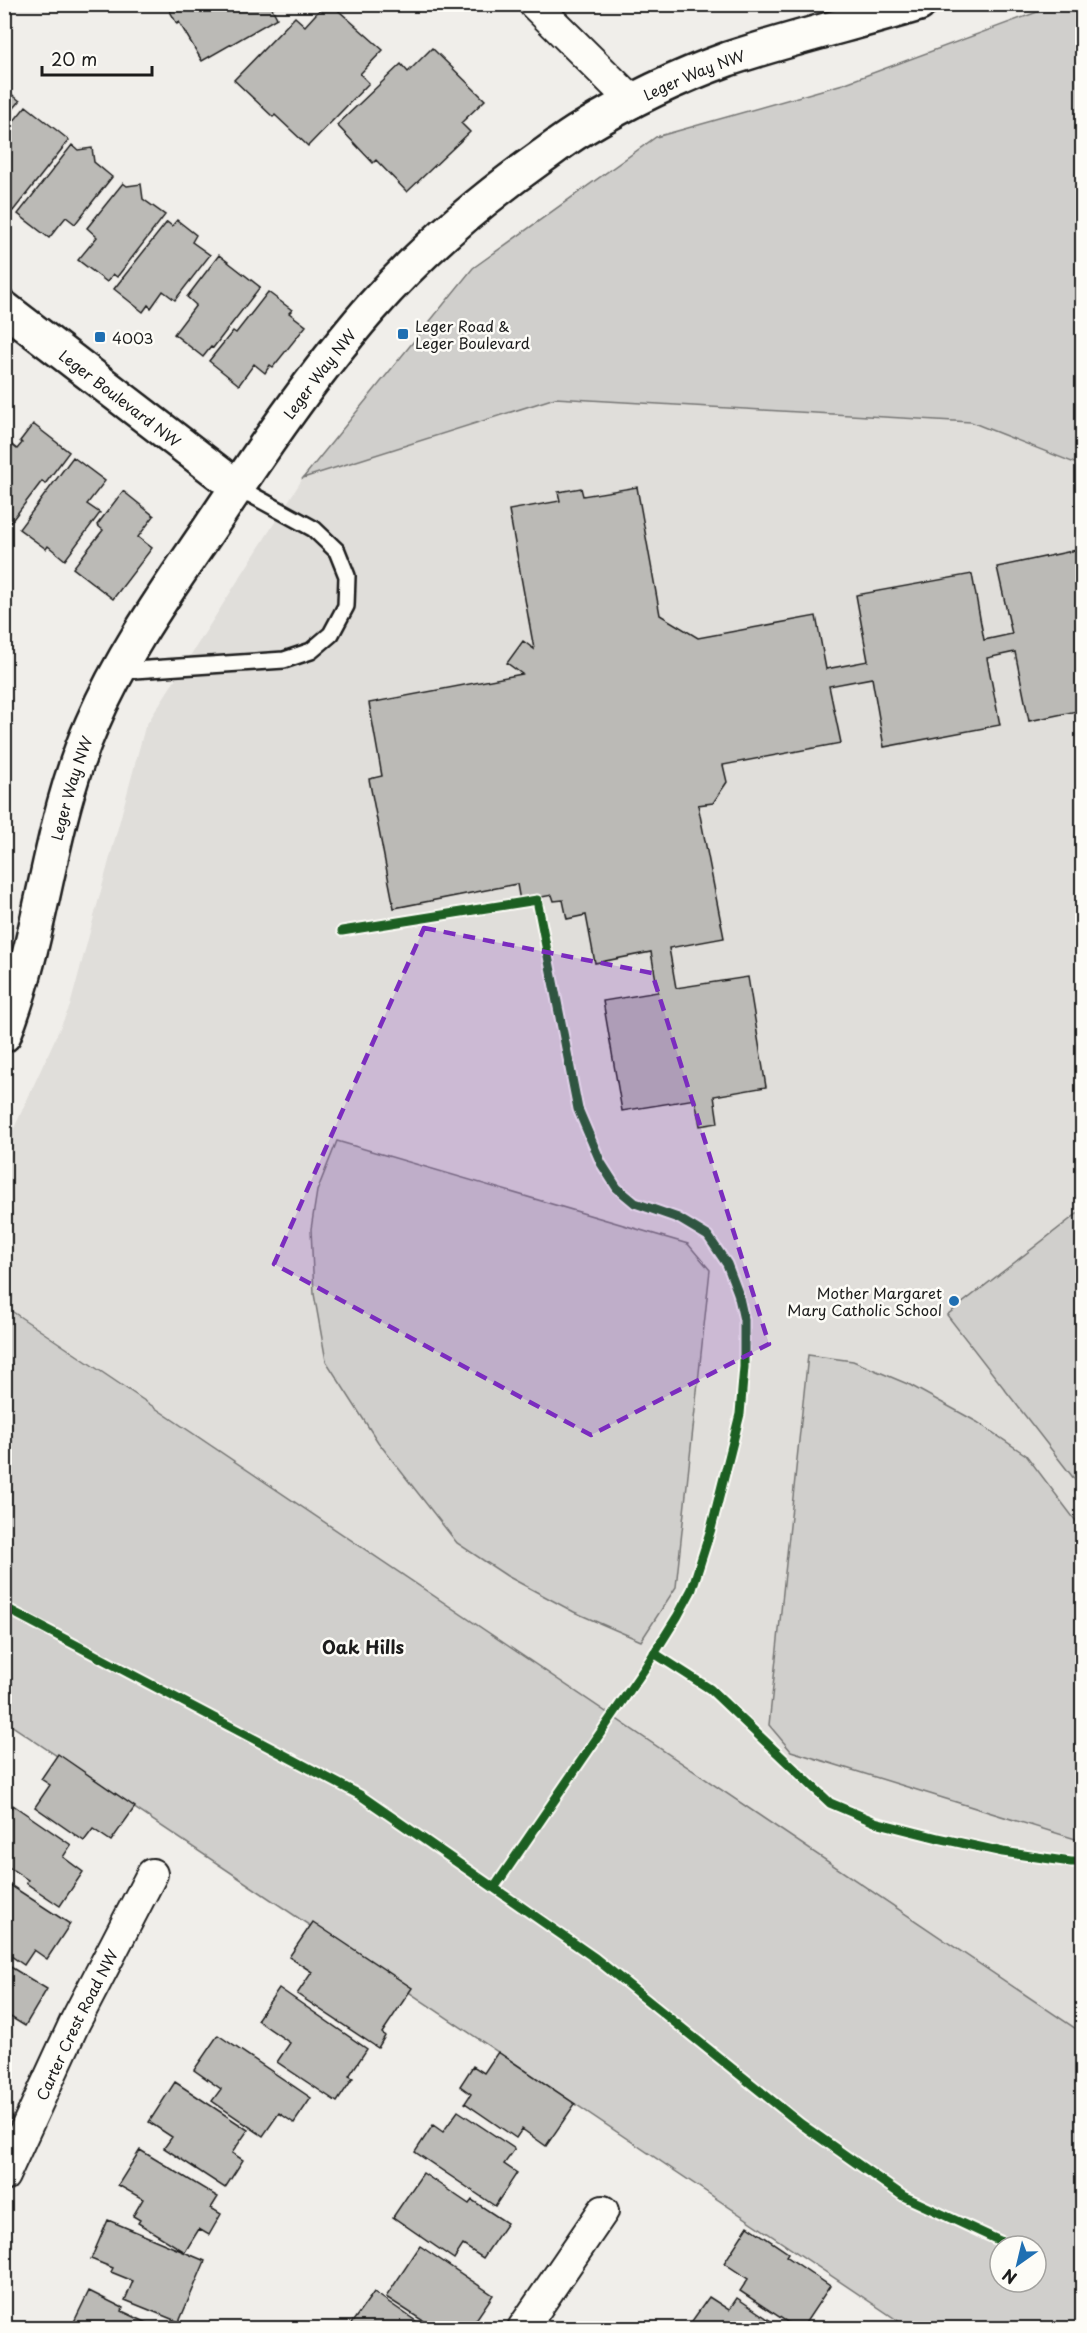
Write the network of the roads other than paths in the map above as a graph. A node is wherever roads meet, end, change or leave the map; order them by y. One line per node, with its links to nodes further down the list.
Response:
1 (534, 4): 3 (street)
2 (919, 4): 3 (street, Leger Way NW)
3 (633, 102): 5 (street, Leger Way NW)
4 (4, 308): 5 (street, Leger Boulevard NW)
5 (237, 487): 6 (street, Leger Way NW); 6 (lane)
6 (119, 671): 7 (street, Leger Way NW)
7 (7, 1021)
8 (152, 1874): 9 (street, Carter Crest Road NW)
9 (4, 2176)
10 (603, 2211): 11 (street)
11 (523, 2328)

